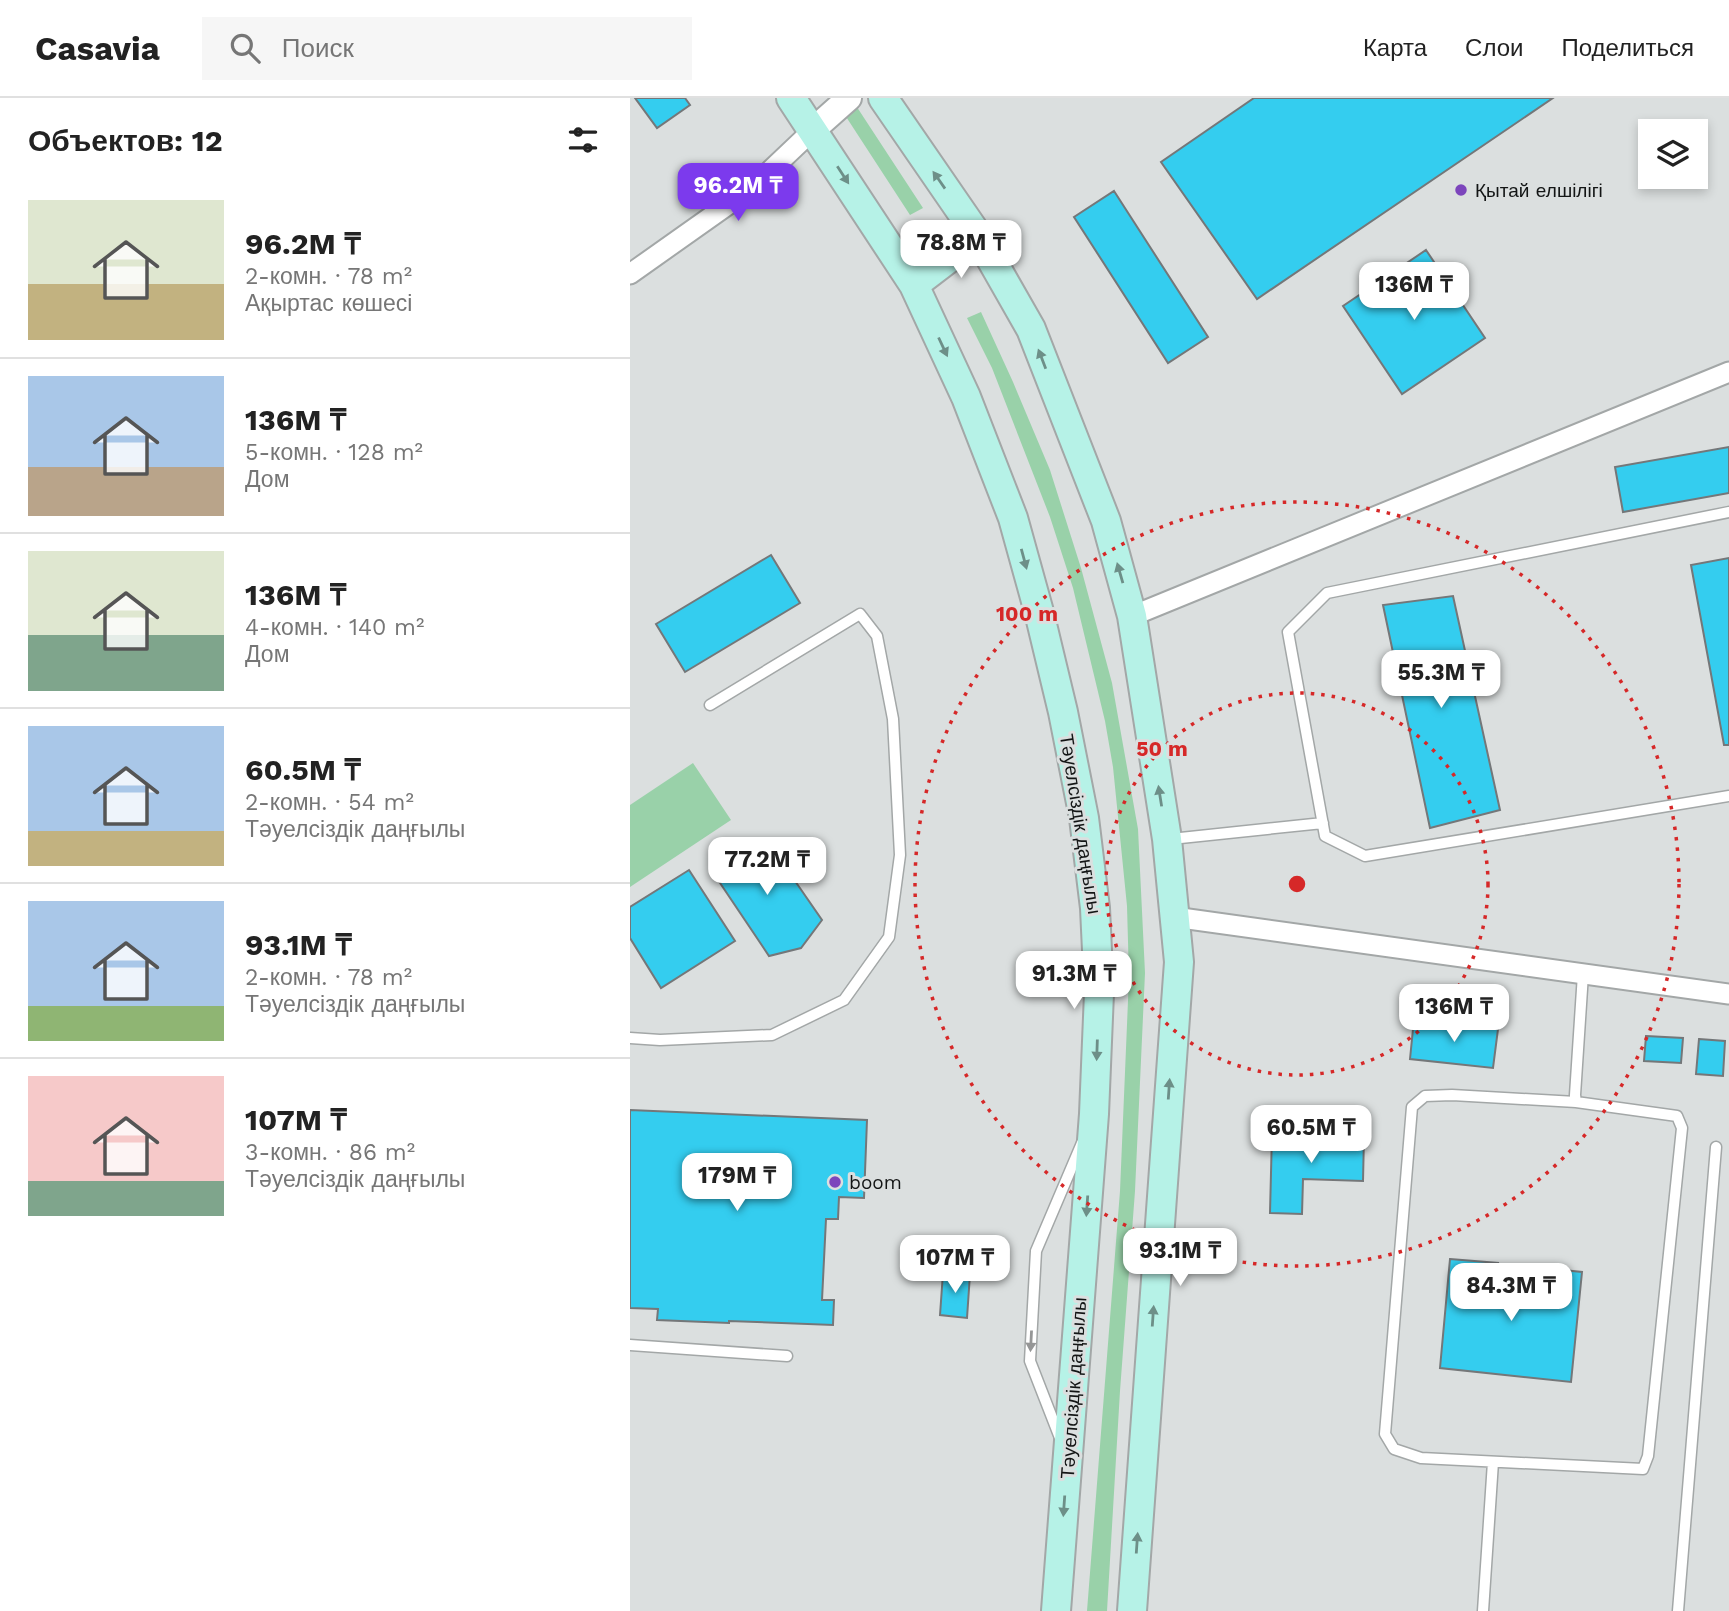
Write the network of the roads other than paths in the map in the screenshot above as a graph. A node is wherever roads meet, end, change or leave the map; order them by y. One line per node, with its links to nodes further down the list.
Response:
1 (791, 98): 4 (main road, Тәуелсіздік даңғылы)
2 (849, 98): 4 (street)
3 (883, 98): 5 (main road, one-way to 3)
4 (813, 130): 6 (street); 7 (main road, Тәуелсіздік даңғылы, one-way to 7)
5 (978, 236): 7 (main road); 10 (main road, one-way to 5)
6 (630, 274)
7 (914, 285): 20 (main road, Тәуелсіздік даңғылы, one-way to 20)
8 (1729, 372): 10 (street)
9 (1729, 512): 13 (lane)
10 (1132, 616): 14 (main road, one-way to 10)
11 (710, 705): 18 (lane)
12 (1729, 796): 13 (lane)
13 (1323, 823): 14 (lane)
14 (1167, 839): 15 (main road)
15 (1174, 917): 16 (street); 27 (main road, one-way to 15)
16 (1583, 974): 17 (street); 19 (lane)
17 (1729, 994)
18 (630, 1038)
19 (1576, 1102): 25 (lane); 25 (lane)
20 (1094, 1114): 24 (main road, Тәуелсіздік даңғылы, one-way to 24); 24 (lane, one-way to 24)
21 (1716, 1147): 29 (lane)
22 (630, 1345): 23 (lane)
23 (787, 1356)
24 (1068, 1458): 26 (main road, Тәуелсіздік даңғылы, one-way to 26)
25 (1493, 1462): 28 (lane)
26 (1056, 1611)
27 (1132, 1611)
28 (1483, 1611)
29 (1678, 1611)

